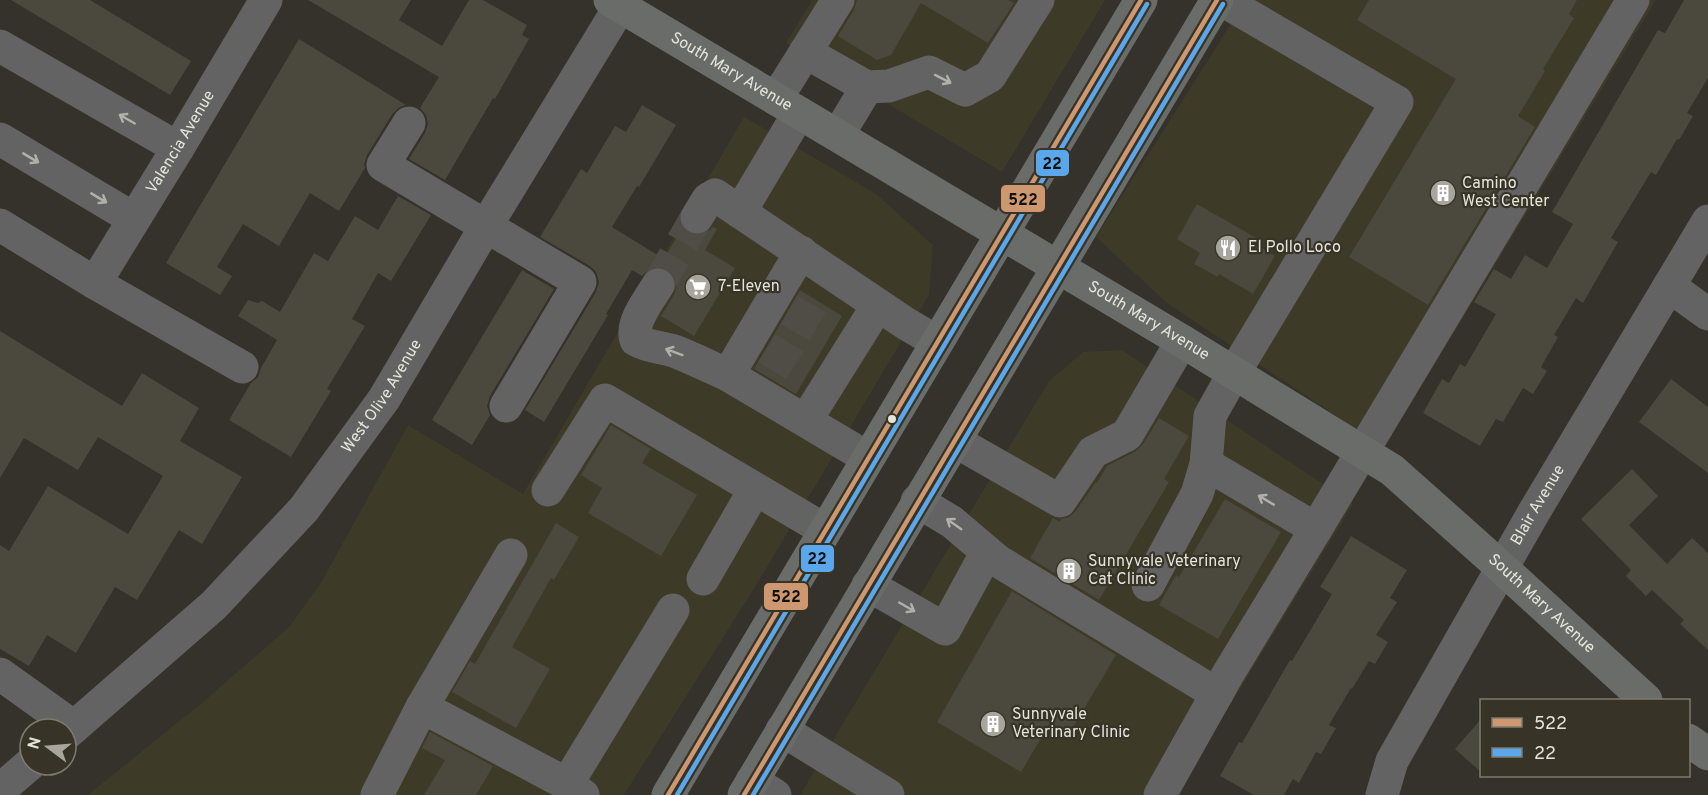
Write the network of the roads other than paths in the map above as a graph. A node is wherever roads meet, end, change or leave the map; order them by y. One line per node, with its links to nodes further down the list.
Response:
1 (266, 0): 15 (street, Valencia Avenue)
2 (838, 0): 9 (street)
3 (1038, 0): 10 (street, one-way to 3)
4 (1141, 0): 22 (main road)
5 (1220, 0): 24 (main road); 33 (street)
6 (1633, 0): 38 (street)
7 (618, 2): 11 (main road, South Mary Avenue); 21 (street, West Olive Avenue)
8 (0, 46): 15 (street, one-way to 8)
9 (806, 52): 10 (street); 11 (street)
10 (867, 87): 13 (street)
11 (788, 106): 13 (main road, South Mary Avenue); 16 (street)
12 (409, 123): 21 (street)
13 (838, 135): 22 (main road, South Mary Avenue)
14 (0, 139): 18 (street, one-way to 18)
15 (178, 148): 18 (street, Valencia Avenue)
16 (740, 212): 17 (street); 23 (street)
17 (697, 217)
18 (134, 219): 25 (street, Valencia Avenue)
19 (1708, 221): 27 (street, Blair Avenue)
20 (0, 225): 25 (street)
21 (486, 226): 35 (street); 58 (street, West Olive Avenue)
22 (1002, 233): 24 (main road, South Mary Avenue); 31 (main road)
23 (801, 252): 28 (street); 34 (street)
24 (1058, 267): 30 (main road, South Mary Avenue); 37 (main road)
25 (95, 283): 32 (street)
26 (658, 285): 34 (street, one-way to 26)
27 (1669, 286): 29 (street); 48 (street, Blair Avenue)
28 (878, 305): 31 (street); 36 (street)
29 (1708, 314)
30 (1182, 340): 33 (main road, South Mary Avenue); 37 (street)
31 (937, 342): 39 (main road)
32 (242, 367)
33 (1234, 373): 38 (main road, South Mary Avenue); 40 (street)
34 (728, 375): 36 (street)
35 (506, 406)
36 (806, 420): 39 (street)
37 (955, 441): 43 (main road)
38 (1362, 453): 44 (street); 48 (main road, South Mary Avenue)
39 (868, 458): 45 (main road)
40 (1206, 465): 44 (street, one-way to 40); 51 (street)
41 (755, 489): 42 (street); 45 (street); 49 (street)
42 (548, 490)
43 (917, 501): 46 (street, one-way to 43); 50 (main road)
44 (1316, 529): 54 (street)
45 (825, 530): 65 (main road)
46 (987, 552): 50 (street, one-way to 46); 54 (street)
47 (512, 555): 56 (street)
48 (1502, 568): 55 (main road, South Mary Avenue); 68 (street, Blair Avenue)
49 (703, 579)
50 (868, 585): 59 (main road)
51 (1148, 585)
52 (673, 610): 62 (street)
53 (0, 674): 57 (street)
54 (1217, 694): 67 (street)
55 (1645, 699)
56 (422, 707): 62 (street); 64 (street)
57 (53, 717)
58 (78, 724)
59 (782, 730): 63 (main road); 66 (street)
60 (1690, 741): 61 (main road)
61 (1708, 754)
62 (575, 789)
63 (757, 790)
64 (377, 795)
65 (668, 795)
66 (888, 795)
67 (1160, 795)
68 (1382, 795)

